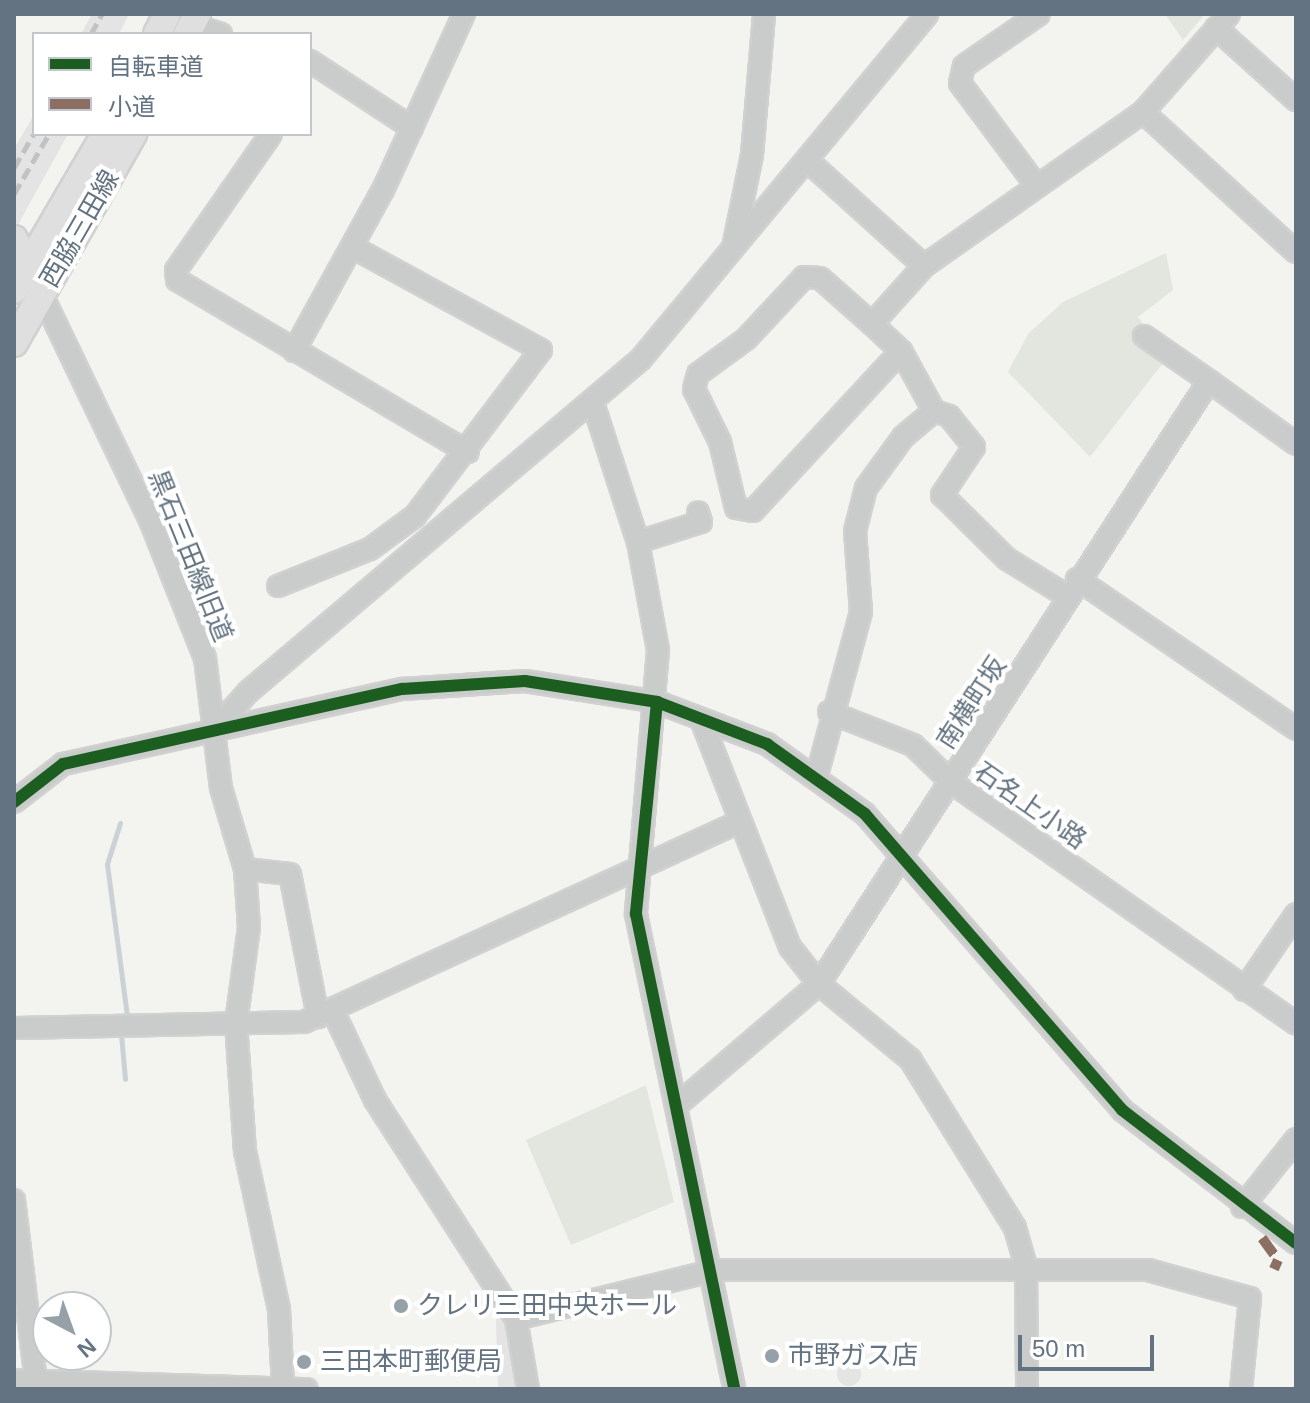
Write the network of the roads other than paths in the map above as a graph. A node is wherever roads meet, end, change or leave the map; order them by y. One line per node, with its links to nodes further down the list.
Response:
1 (464, 14): 12 (street)
2 (763, 14): 20 (street)
3 (927, 14): 16 (street)
4 (1039, 14): 17 (street)
5 (163, 21): 7 (street)
6 (1222, 21): 10 (street); 11 (street)
7 (191, 25): 8 (street)
8 (214, 32)
9 (313, 68): 12 (street)
10 (1296, 100)
11 (1143, 112): 17 (street); 21 (street)
12 (412, 128): 19 (street)
13 (104, 136): 23 (main road, 西脇三田線)
14 (132, 136): 25 (main road, 西脇三田線)
15 (270, 136): 29 (street)
16 (809, 162): 20 (street); 22 (street)
17 (1036, 185): 22 (street)
18 (14, 239): 23 (main road, 西脇三田線)
19 (352, 247): 29 (street); 35 (street)
20 (733, 248): 32 (street)
21 (1296, 252)
22 (924, 266): 26 (street)
23 (28, 267): 24 (main road); 25 (main road, 西脇三田線)
24 (14, 290)
25 (43, 297): 28 (main road); 43 (street, 黒石三田線旧道)
26 (872, 324): 30 (street); 30 (street)
27 (1144, 336): 31 (street)
28 (14, 343)
29 (294, 351): 35 (street)
30 (901, 351): 33 (street)
31 (1209, 381): 34 (street); 39 (street, 南横町坂)
32 (594, 406): 37 (street); 43 (street)
33 (934, 411): 39 (street); 41 (street)
34 (1296, 444)
35 (468, 452): 38 (street)
36 (698, 512): 37 (street)
37 (638, 542): 40 (street)
38 (278, 586)
39 (1072, 588): 44 (street); 47 (street, 南横町坂)
40 (657, 702): 42 (street); 43 (street); 51 (street)
41 (829, 712): 45 (street); 47 (street, 石名上小路)
42 (701, 719): 45 (street); 49 (street)
43 (217, 727): 46 (street); 52 (street, 黒石三田線旧道)
44 (1296, 729)
45 (817, 775): 50 (street)
46 (22, 782): 48 (street)
47 (951, 782): 50 (street, 南横町坂); 55 (street, 石名上小路)
48 (14, 802)
49 (737, 823): 51 (street); 54 (street)
50 (905, 853): 54 (street, 南横町坂); 63 (street)
51 (641, 862): 56 (street); 60 (street)
52 (245, 869): 56 (street); 57 (street, 黒石三田線旧道)
53 (1296, 914): 55 (street)
54 (819, 984): 60 (street, 南横町坂); 65 (street)
55 (1244, 990): 58 (street, 石名上小路)
56 (325, 1014): 57 (street); 67 (street)
57 (236, 1023): 59 (street); 69 (street, 黒石三田線旧道)
58 (1296, 1024)
59 (14, 1028)
60 (676, 1106): 66 (street)
61 (1296, 1139): 63 (street)
62 (14, 1200): 68 (street)
63 (1242, 1207): 64 (street)
64 (1296, 1243)
65 (1026, 1266): 66 (street); 73 (street); 74 (street)
66 (715, 1270): 67 (street); 72 (street)
67 (516, 1319): 71 (street)
68 (29, 1383): 69 (street)
69 (283, 1388): 70 (street)
70 (307, 1389)
71 (528, 1389)
72 (734, 1389)
73 (1027, 1389)
74 (1241, 1389)

